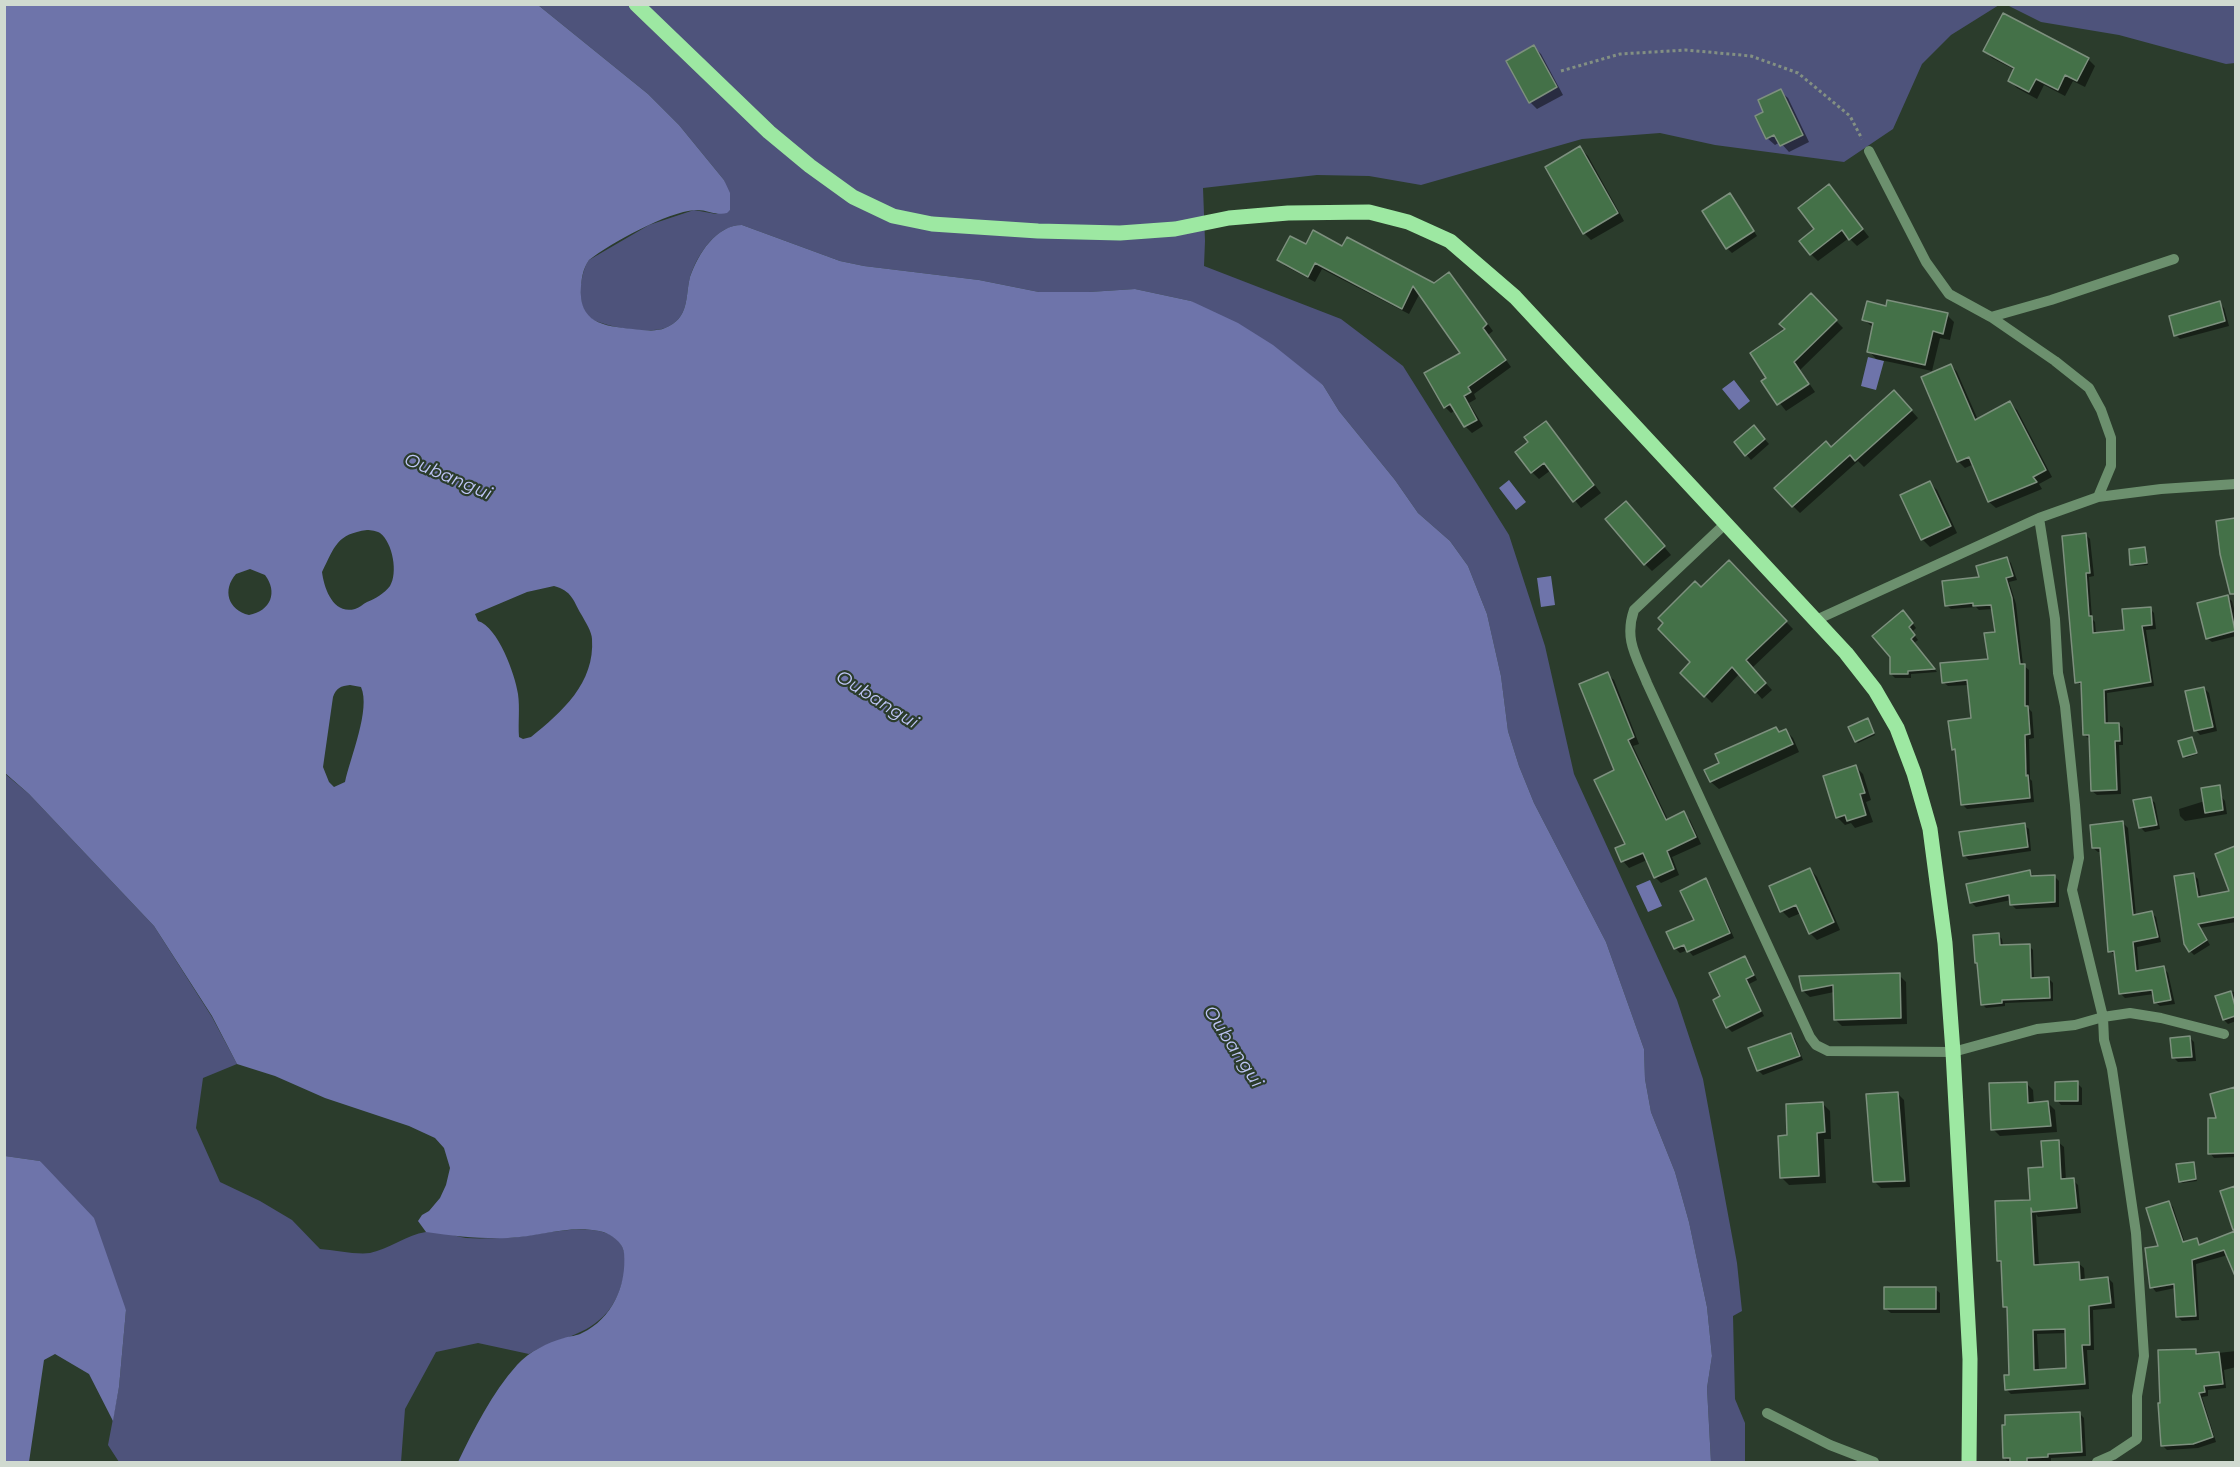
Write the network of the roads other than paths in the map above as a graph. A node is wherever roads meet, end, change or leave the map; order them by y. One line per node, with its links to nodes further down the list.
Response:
1 (636, 4): 8 (main road)
2 (1869, 151): 4 (street)
3 (2175, 259): 4 (street)
4 (1991, 317): 6 (street)
5 (2235, 484): 6 (street)
6 (2098, 497): 7 (street)
7 (2039, 518): 9 (street); 10 (street)
8 (1725, 524): 9 (main road); 12 (street)
9 (1816, 620): 12 (main road)
10 (2103, 1017): 11 (street); 12 (street); 16 (street)
11 (2224, 1034)
12 (1953, 1052): 15 (main road)
13 (1767, 1413): 14 (street)
14 (1874, 1462)
15 (1969, 1462)
16 (2097, 1462)

